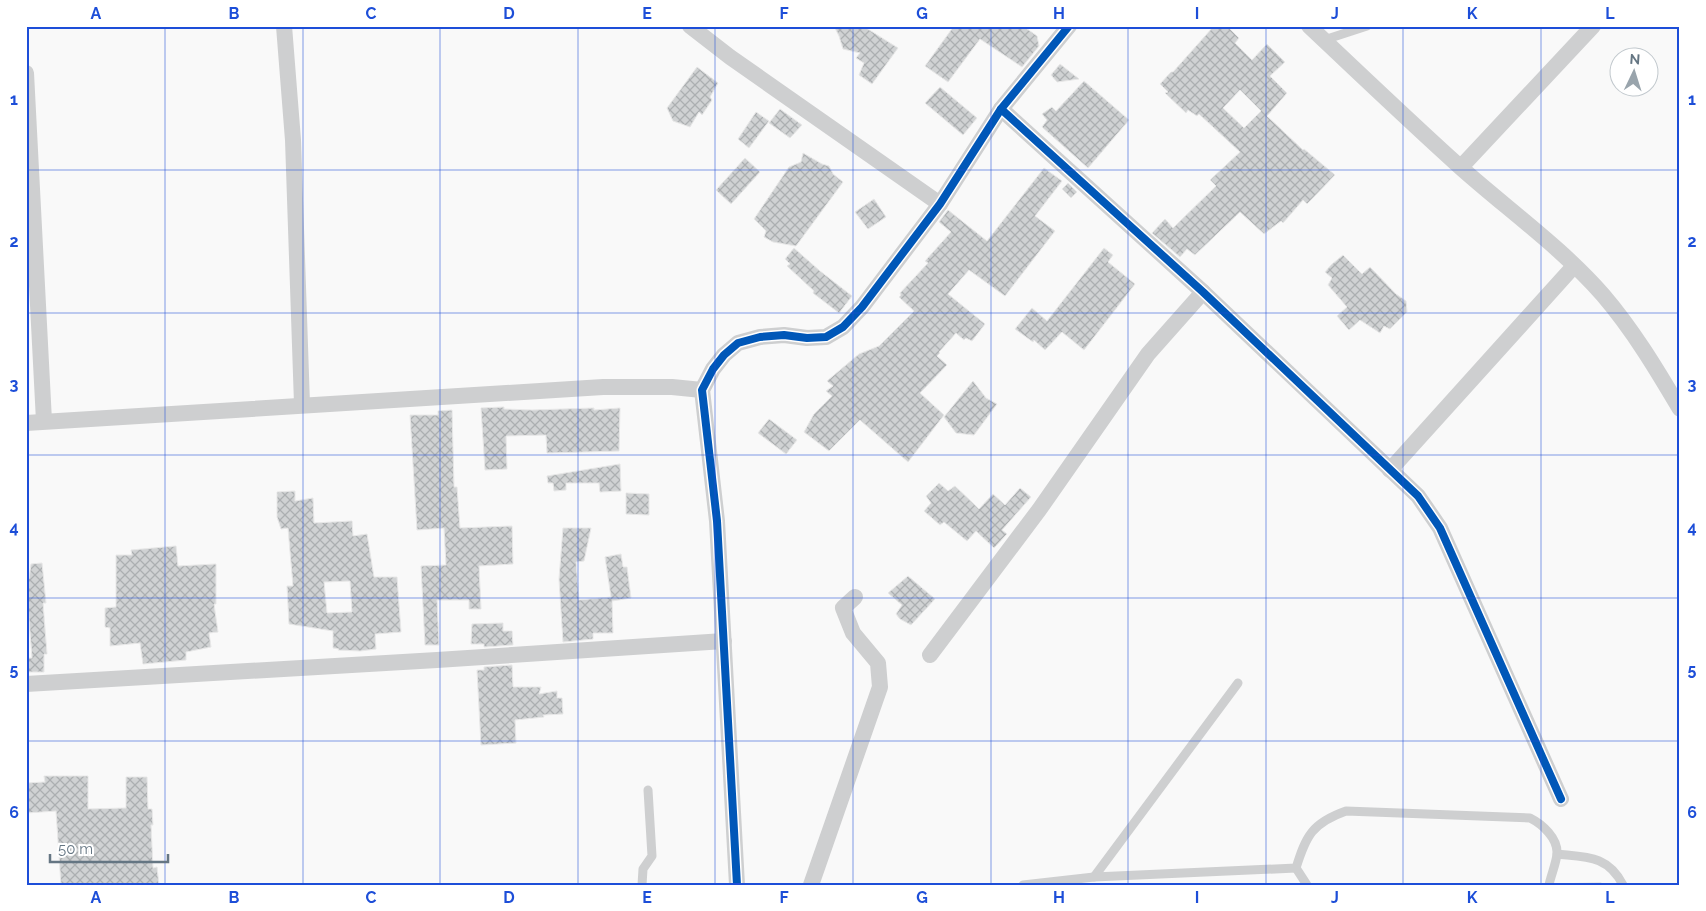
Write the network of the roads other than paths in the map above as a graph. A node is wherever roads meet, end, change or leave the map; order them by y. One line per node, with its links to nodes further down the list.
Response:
1 (284, 26): 15 (street)
2 (690, 26): 11 (street)
3 (1308, 26): 7 (street)
4 (1367, 26): 7 (lane)
5 (1593, 26): 10 (street)
6 (1067, 27): 9 (street)
7 (1324, 40): 10 (street)
8 (26, 73): 17 (street)
9 (1001, 109): 11 (street); 13 (street)
10 (1461, 167): 12 (street)
11 (940, 204): 14 (street)
12 (1574, 266): 16 (street); 19 (street)
13 (1203, 292): 19 (street); 22 (street)
14 (702, 390): 15 (street); 21 (street)
15 (302, 404): 17 (street)
16 (1680, 409)
17 (44, 422): 18 (street)
18 (26, 423)
19 (1390, 470): 26 (street)
20 (855, 597): 32 (street)
21 (724, 641): 24 (street); 31 (street)
22 (930, 655)
23 (1238, 683): 29 (lane)
24 (26, 684)
25 (648, 790): 30 (lane)
26 (1562, 799)
27 (1557, 854): 28 (lane); 35 (lane); 36 (lane)
28 (1296, 868): 29 (lane); 34 (lane)
29 (1094, 877): 33 (lane)
30 (642, 885)
31 (737, 885)
32 (812, 885)
33 (1023, 885)
34 (1307, 885)
35 (1548, 885)
36 (1623, 885)

